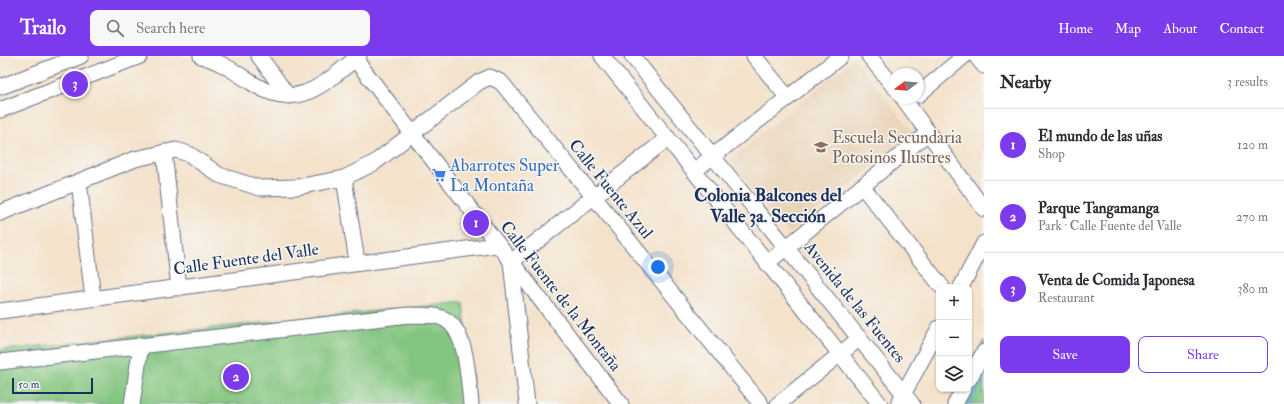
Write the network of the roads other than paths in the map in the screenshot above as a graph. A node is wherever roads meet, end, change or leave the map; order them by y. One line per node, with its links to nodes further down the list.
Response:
1 (81, 56): 15 (street)
2 (140, 56): 20 (street)
3 (201, 56): 17 (street)
4 (259, 56): 17 (street)
5 (602, 56): 23 (street)
6 (632, 56): 25 (street, Avenida de las Fuentes)
7 (754, 56): 18 (street)
8 (841, 56): 18 (street)
9 (868, 56): 14 (street)
10 (964, 56): 16 (street)
11 (976, 56): 13 (street)
12 (357, 58): 17 (street); 22 (street, Calle Fuente de la Montaña)
13 (984, 66)
14 (888, 80)
15 (0, 87)
16 (924, 88)
17 (288, 96)
18 (788, 98): 25 (street)
19 (914, 104): 21 (street)
20 (0, 110)
21 (928, 133): 29 (street); 31 (street)
22 (413, 134): 27 (street); 30 (street, Calle Fuente Azul); 34 (street, Calle Fuente de la Montaña)
23 (668, 138): 26 (street); 30 (street)
24 (164, 152): 27 (street); 28 (street); 41 (street)
25 (713, 156): 26 (street); 35 (street, Avenida de las Fuentes)
26 (694, 171): 38 (street)
27 (344, 178): 36 (street)
28 (79, 182): 32 (street); 42 (street)
29 (862, 186): 35 (street); 39 (street)
30 (593, 198): 37 (street); 57 (street, Calle Fuente Azul)
31 (984, 209)
32 (0, 213)
33 (984, 243): 40 (street)
34 (497, 245): 36 (street, Calle Fuente del Valle); 37 (street, Calle Fuente de la Montaña)
35 (787, 247): 38 (street); 45 (street, Avenida de las Fuentes)
36 (357, 262): 41 (street, Calle Fuente del Valle)
37 (510, 262): 55 (street); 56 (street, Calle Fuente de la Montaña)
38 (767, 263): 48 (street)
39 (940, 284)
40 (963, 284)
41 (179, 288): 42 (street, Calle Fuente del Valle)
42 (93, 298): 43 (street, Calle Fuente del Valle)
43 (0, 311)
44 (936, 334): 52 (street)
45 (860, 338): 48 (street); 52 (street, Avenida de las Fuentes)
46 (141, 345): 49 (street); 53 (street); 54 (street)
47 (984, 352): 50 (street)
48 (840, 354): 58 (street); 59 (street)
49 (0, 362)
50 (972, 374)
51 (961, 392): 60 (street)
52 (905, 400)
53 (132, 404)
54 (471, 404)
55 (527, 404)
56 (620, 404)
57 (761, 404)
58 (778, 404)
59 (880, 404)
60 (955, 404)

